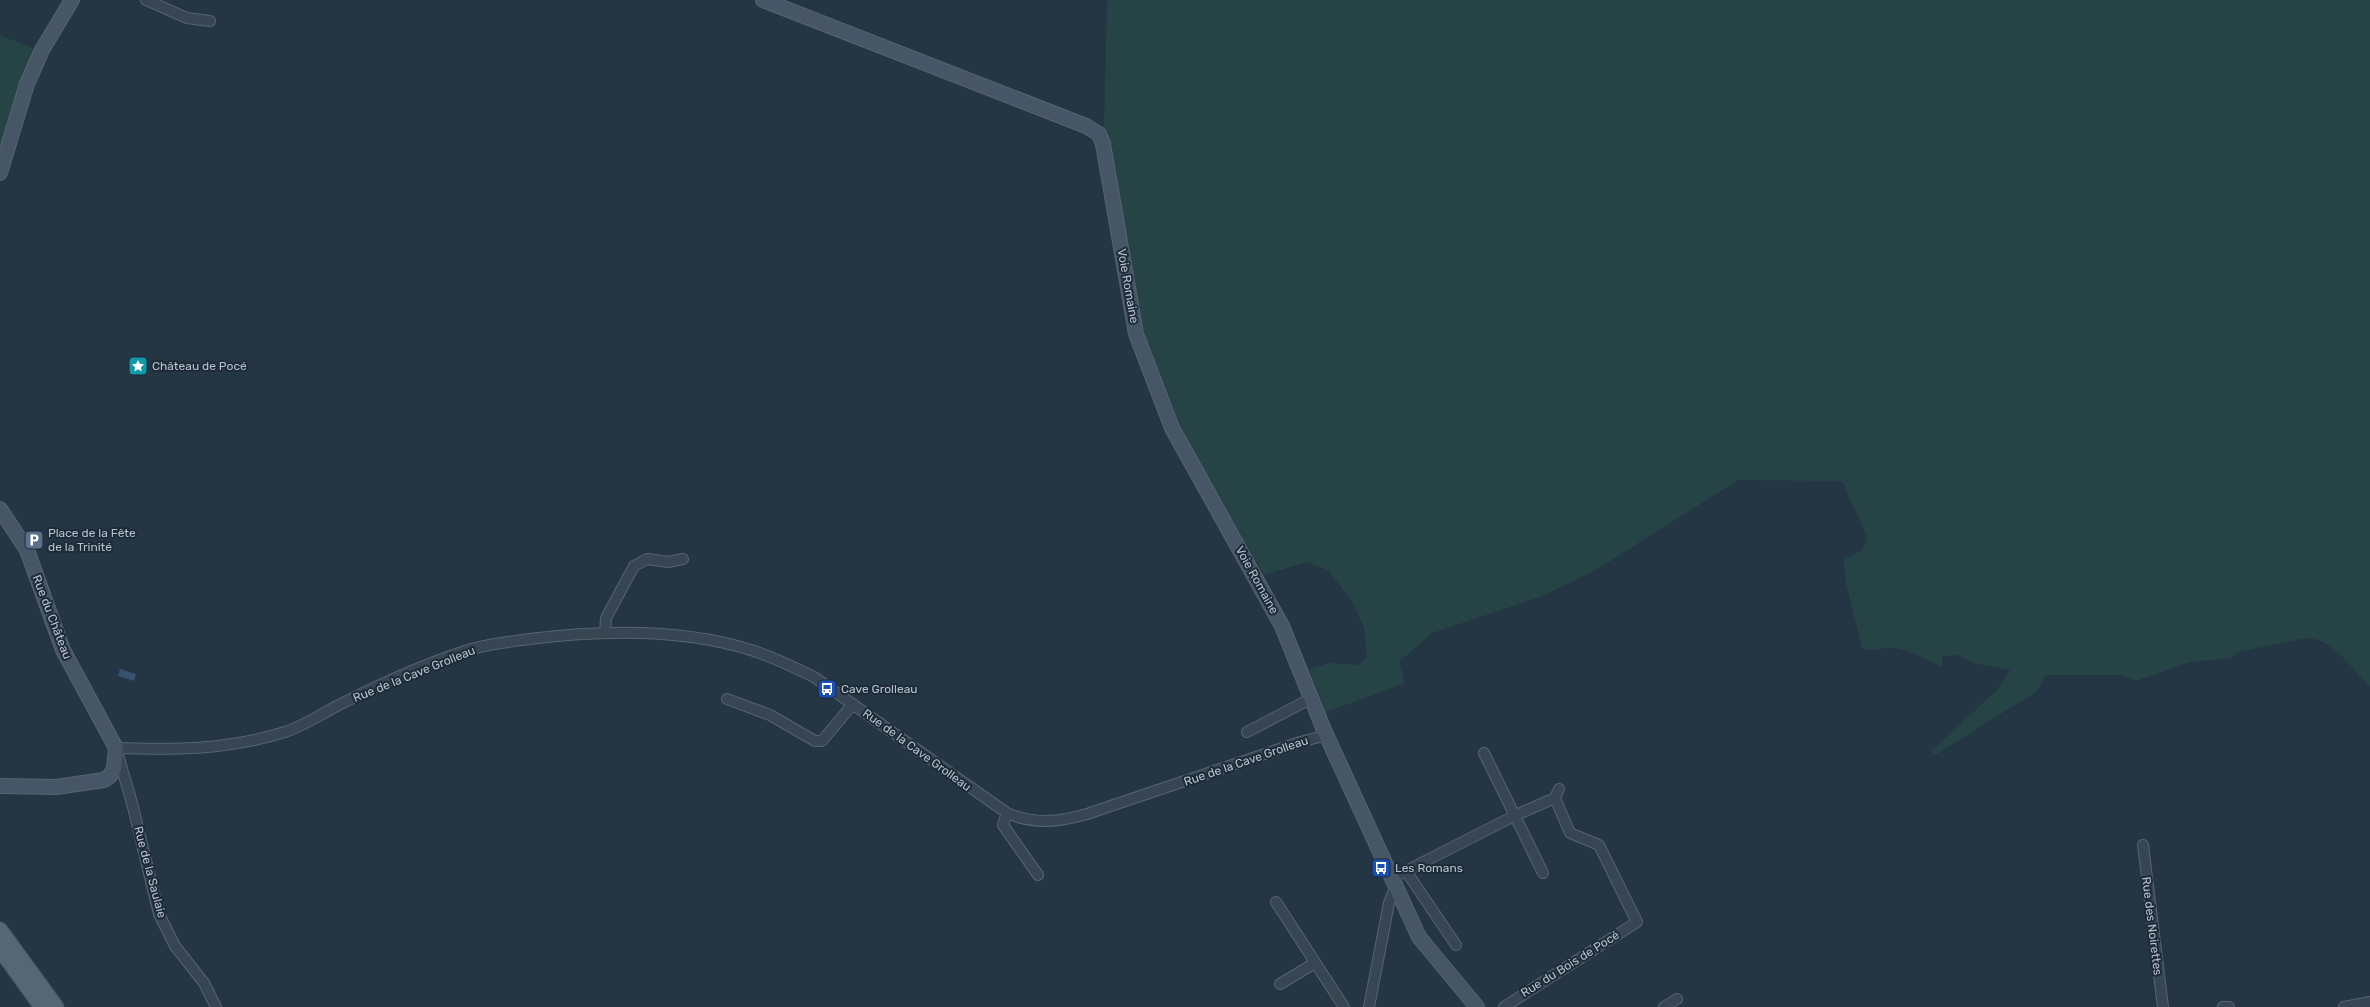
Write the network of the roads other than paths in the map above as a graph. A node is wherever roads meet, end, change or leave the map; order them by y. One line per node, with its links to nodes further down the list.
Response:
1 (72, 0): 5 (street)
2 (146, 0): 4 (street)
3 (763, 0): 9 (street, Voie Romaine)
4 (210, 21)
5 (0, 173)
6 (0, 511): 14 (street, Rue du Château)
7 (683, 559): 8 (street)
8 (605, 633): 11 (street, Rue de la Cave Grolleau); 14 (street, Rue de la Cave Grolleau)
9 (1312, 698): 12 (street); 13 (street, Voie Romaine)
10 (727, 699): 11 (street)
11 (853, 704): 17 (street, Rue de la Cave Grolleau)
12 (1247, 732)
13 (1327, 735): 17 (street, Rue de la Cave Grolleau); 22 (street, Voie Romaine)
14 (116, 748): 16 (street); 33 (street, Rue de la Saulaie)
15 (1484, 753): 18 (street)
16 (0, 786)
17 (1007, 814): 21 (street)
18 (1516, 815): 20 (street); 22 (street); 37 (street, Rue du Bois de Pocé)
19 (2143, 845): 39 (street, Rue des Noirettes)
20 (1543, 873)
21 (1038, 875)
22 (1399, 879): 25 (street); 35 (street); 36 (street, Voie Romaine)
23 (1276, 902): 27 (street)
24 (0, 930): 32 (main road)
25 (1456, 945)
26 (0, 949): 31 (main road)
27 (1315, 963): 28 (street); 34 (street)
28 (1280, 984)
29 (1677, 999): 38 (street)
30 (2370, 1002): 42 (street)
31 (42, 1007)
32 (56, 1007)
33 (216, 1007)
34 (1344, 1007)
35 (1369, 1007)
36 (1478, 1007)
37 (1504, 1007)
38 (1664, 1007)
39 (2163, 1007)
40 (2223, 1007): 41 (street)
41 (2229, 1007)
42 (2344, 1007)

